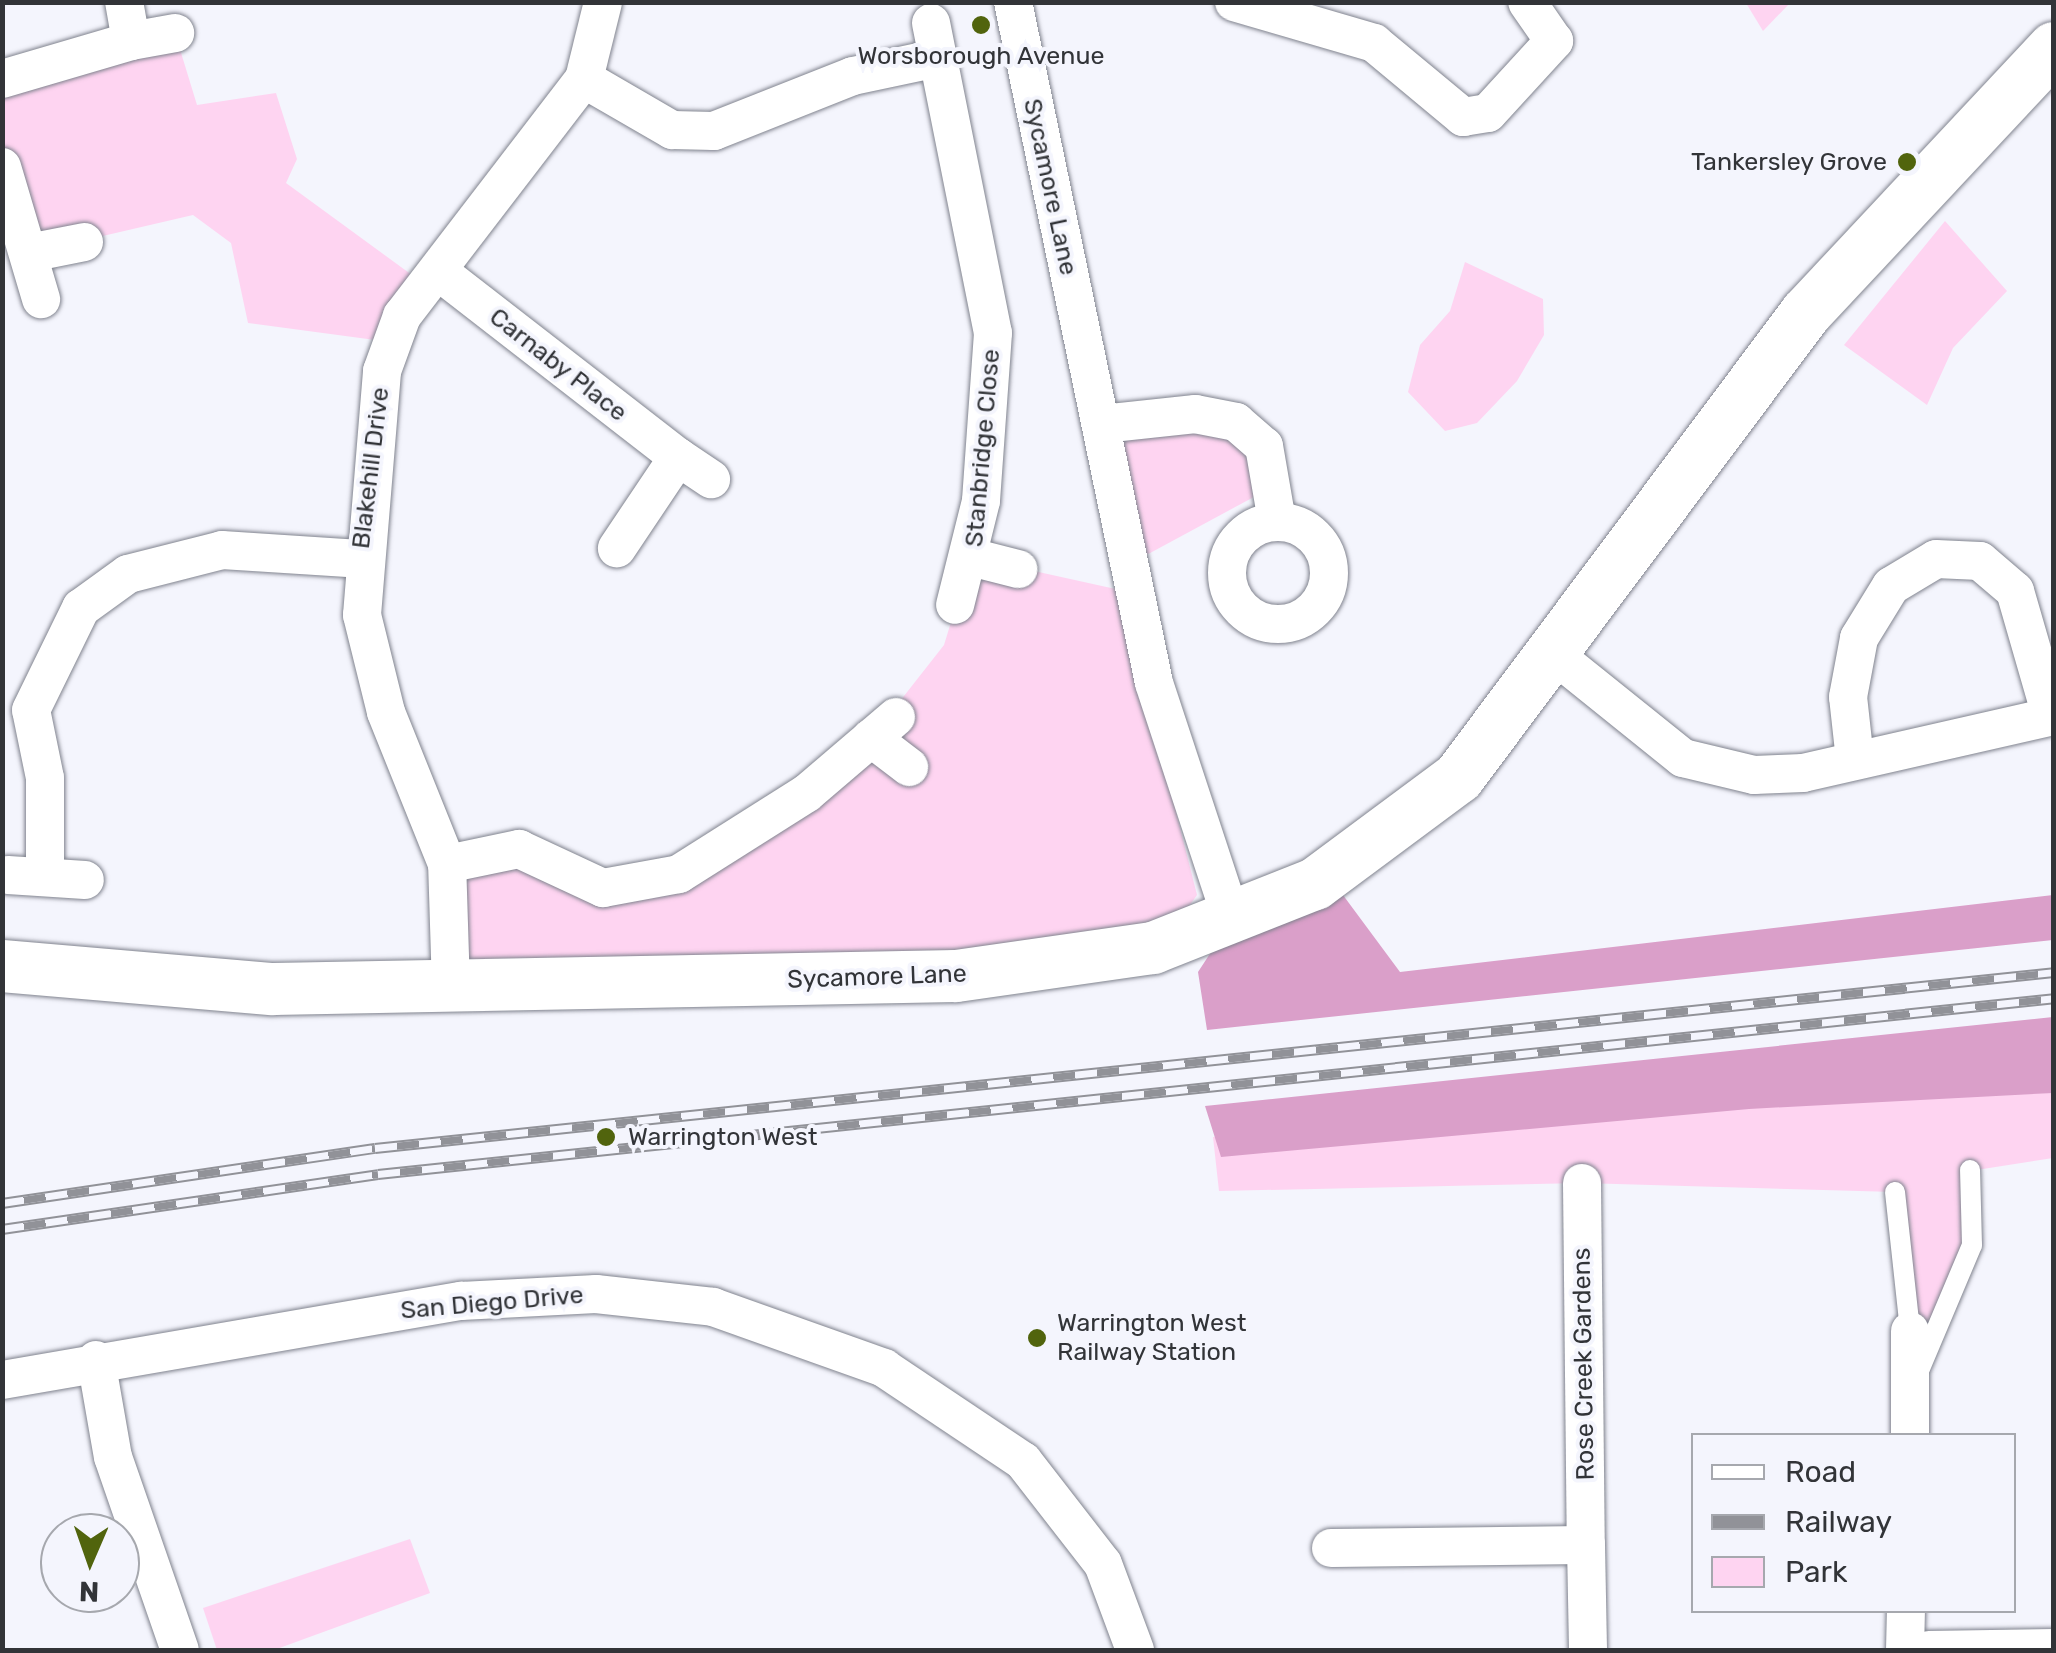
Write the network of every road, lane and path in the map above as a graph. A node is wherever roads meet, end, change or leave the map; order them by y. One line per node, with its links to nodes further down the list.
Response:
1 (124, 2): 7 (street)
2 (603, 2): 10 (street, Blakehill Drive)
3 (1234, 2): 4 (street)
4 (1527, 2)
5 (1023, 4): 16 (street, Sycamore Lane)
6 (175, 33): 7 (street)
7 (131, 41): 9 (street)
8 (2054, 48): 25 (street)
9 (2, 79)
10 (584, 79): 14 (street, Blakehill Drive); 21 (street, Stanbridge Close)
11 (2, 167): 13 (street)
12 (84, 242): 13 (street)
13 (34, 252): 15 (street)
14 (438, 272): 17 (street, Carnaby Place); 22 (street, Blakehill Drive)
15 (41, 299)
16 (1102, 424): 19 (street); 31 (street, Sycamore Lane)
17 (678, 457): 18 (street, Carnaby Place); 20 (street)
18 (711, 479)
19 (1277, 522)
20 (617, 548)
21 (971, 557): 23 (street, Stanbridge Close); 24 (street)
22 (360, 559): 29 (street, Blakehill Drive); 30 (street)
23 (1018, 569)
24 (955, 605)
25 (1556, 656): 27 (street); 31 (street)
26 (2052, 716): 27 (street); 27 (street)
27 (1855, 760)
28 (909, 767): 29 (street)
29 (446, 864): 33 (street, Blakehill Drive)
30 (85, 880)
31 (1232, 920): 33 (street, Sycamore Lane)
32 (2, 966): 33 (street, Sycamore Lane)
33 (451, 988)
34 (1970, 1170): 40 (lane)
35 (1582, 1183): 42 (street, Rose Creek Gardens)
36 (1895, 1192): 37 (lane)
37 (1910, 1331): 40 (street)
38 (96, 1360): 39 (street, San Diego Drive); 46 (street); 47 (street, San Diego Drive)
39 (2, 1380)
40 (1910, 1392): 41 (street)
41 (1910, 1433)
42 (1586, 1545): 43 (street); 48 (street, Rose Creek Gardens)
43 (1331, 1548)
44 (1906, 1613): 49 (street)
45 (2054, 1648): 50 (street)
46 (180, 1650)
47 (1135, 1650)
48 (1588, 1650)
49 (1905, 1650)
50 (1929, 1650)

